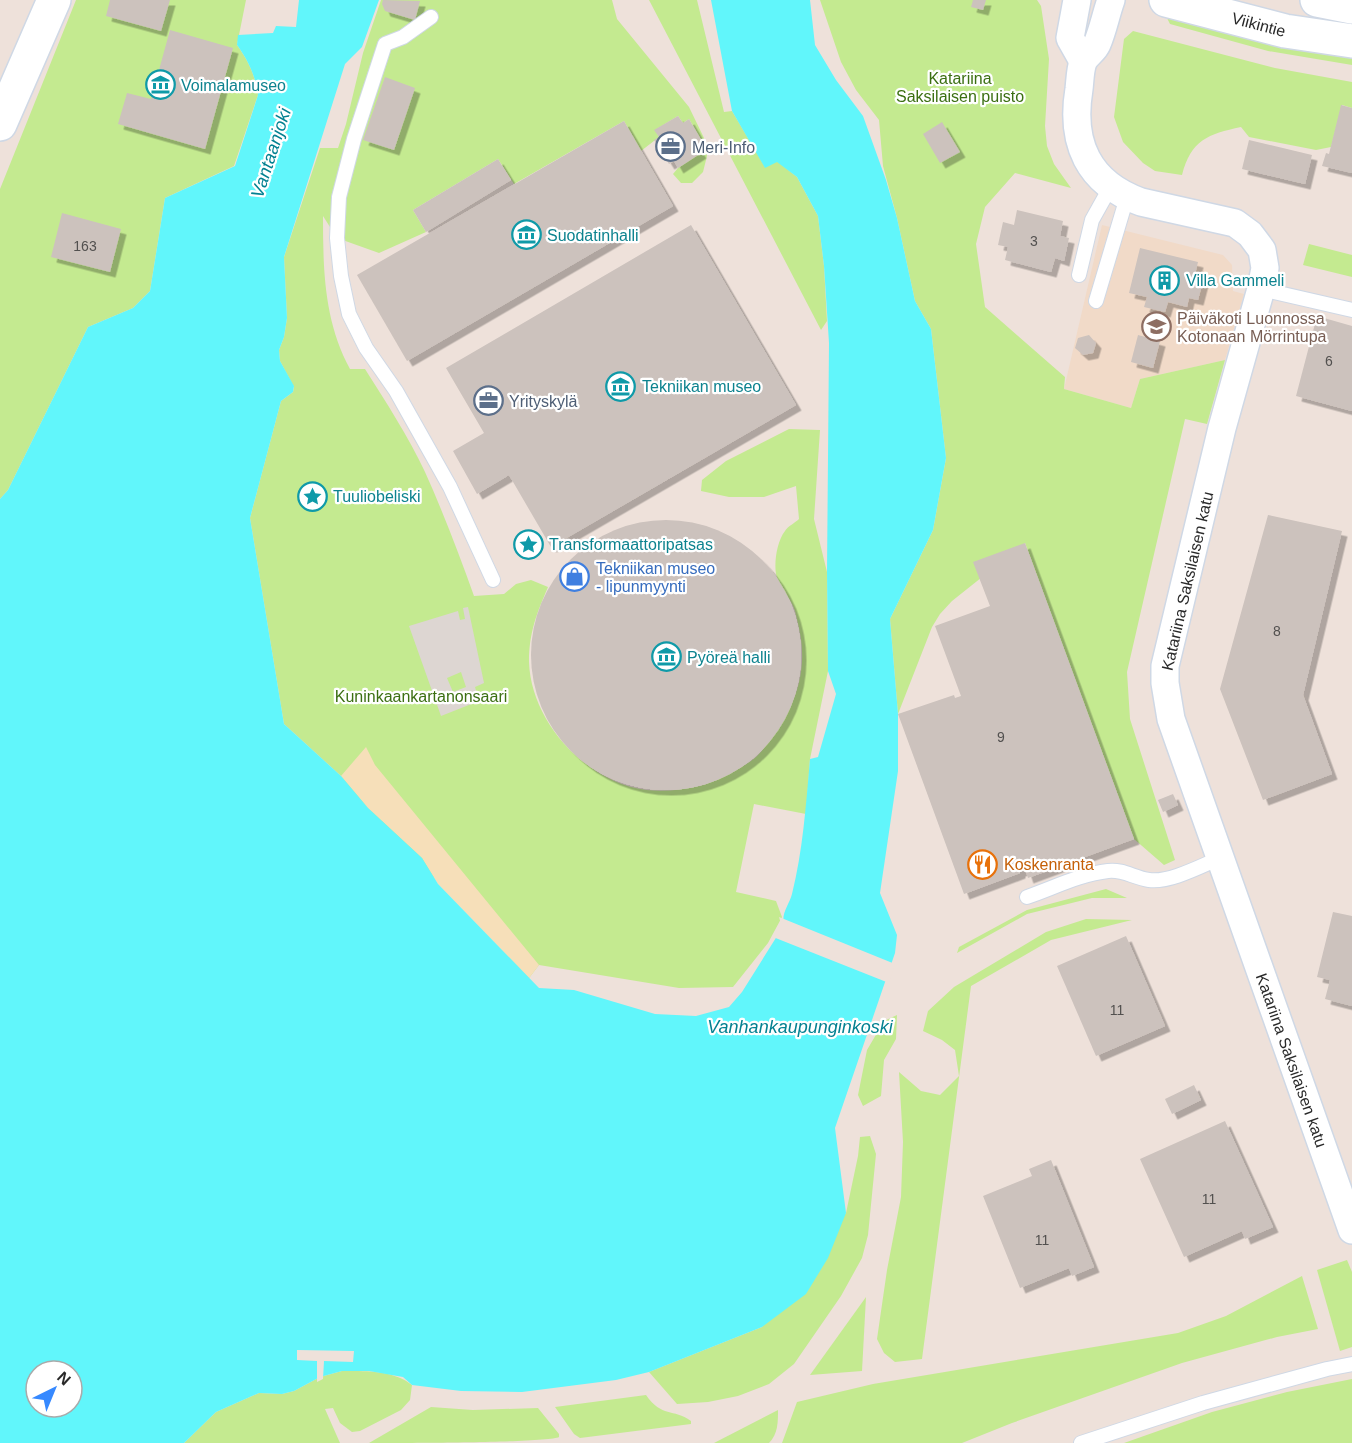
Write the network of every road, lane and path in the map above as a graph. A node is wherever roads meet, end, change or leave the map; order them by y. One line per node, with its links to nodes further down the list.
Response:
1 (54, 0): 10 (main road)
2 (1077, 0): 9 (street)
3 (1111, 0): 9 (street)
4 (1166, 0): 8 (main road, Viikintie)
5 (1317, 0): 6 (main road)
6 (1352, 7)
7 (431, 17): 16 (lane)
8 (1352, 41)
9 (1083, 61): 11 (street)
10 (0, 124)
11 (1119, 192): 12 (lane); 13 (street, Katariina Saksilaisen katu); 14 (lane)
12 (1079, 275)
13 (1261, 289): 15 (lane); 17 (street, Katariina Saksilaisen katu)
14 (1096, 301)
15 (1352, 310)
16 (493, 580)
17 (1220, 858): 18 (lane); 19 (street, Katariina Saksilaisen katu)
18 (1027, 897)
19 (1352, 1230)
20 (1352, 1364): 21 (lane)
21 (1082, 1443)

